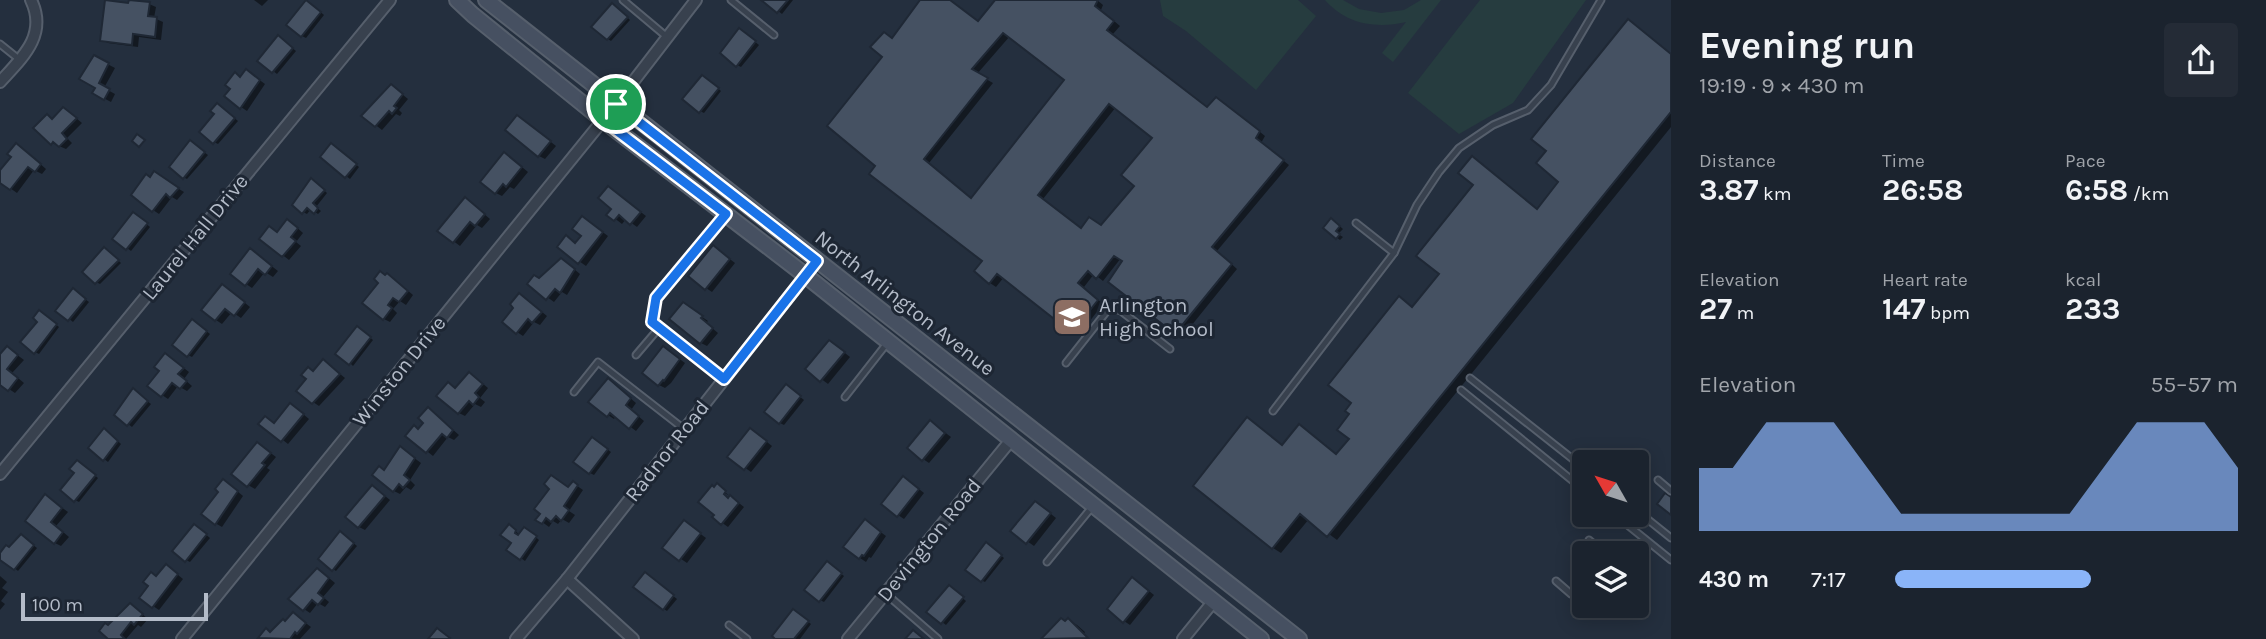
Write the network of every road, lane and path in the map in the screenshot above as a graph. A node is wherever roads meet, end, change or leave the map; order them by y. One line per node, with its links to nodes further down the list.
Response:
1 (31, 0): 12 (street)
2 (390, 0): 35 (street, Laurel Hall Drive)
3 (457, 0): 15 (main road, North Arlington Avenue)
4 (486, 0): 14 (main road, North Arlington Avenue)
5 (623, 0): 10 (lane)
6 (696, 0): 10 (street, Winston Drive)
7 (731, 0): 9 (lane)
8 (1601, 0): 18 (lane)
9 (774, 34)
10 (667, 37): 14 (street, Winston Drive)
11 (0, 44): 12 (lane)
12 (20, 60): 13 (street)
13 (0, 82)
14 (616, 104): 15 (street, Winston Drive); 19 (main road, North Arlington Avenue)
15 (603, 120): 16 (main road, North Arlington Avenue); 53 (street, Winston Drive)
16 (726, 214): 20 (main road, North Arlington Avenue); 21 (lane)
17 (1356, 223): 18 (lane)
18 (1394, 253): 31 (lane)
19 (817, 261): 20 (street, Radnor Road); 61 (main road, North Arlington Avenue)
20 (805, 275): 22 (main road, North Arlington Avenue); 27 (street, Radnor Road)
21 (659, 328): 24 (lane); 27 (lane)
22 (888, 342): 30 (lane); 33 (main road, North Arlington Avenue)
23 (1170, 349): 25 (lane)
24 (636, 355)
25 (1066, 363)
26 (1471, 378): 34 (lane)
27 (724, 379): 32 (street, Radnor Road)
28 (1461, 390): 36 (lane)
29 (574, 392): 32 (lane)
30 (845, 397)
31 (1273, 411)
32 (684, 429): 47 (street, Radnor Road)
33 (1011, 440): 39 (main road, North Arlington Avenue); 49 (street, Devington Road)
34 (1572, 458)
35 (0, 474)
36 (1572, 480)
37 (1658, 481): 38 (lane)
38 (1671, 491)
39 (1093, 506): 46 (lane); 51 (main road, North Arlington Avenue)
40 (1649, 520): 42 (lane)
41 (1630, 527): 44 (lane)
42 (1661, 530): 43 (lane); 44 (lane)
43 (1671, 538)
44 (1651, 544): 45 (lane)
45 (1671, 560)
46 (1047, 562)
47 (567, 579): 54 (street, Radnor Road); 55 (street)
48 (1556, 581): 50 (lane)
49 (885, 593): 57 (street, Devington Road); 58 (lane)
50 (1572, 594)
51 (1213, 602): 59 (street); 60 (main road, North Arlington Avenue)
52 (729, 625): 56 (lane)
53 (182, 639)
54 (516, 639)
55 (633, 639)
56 (747, 639)
57 (848, 639)
58 (938, 639)
59 (1182, 639)
60 (1261, 639)
61 (1299, 639)

